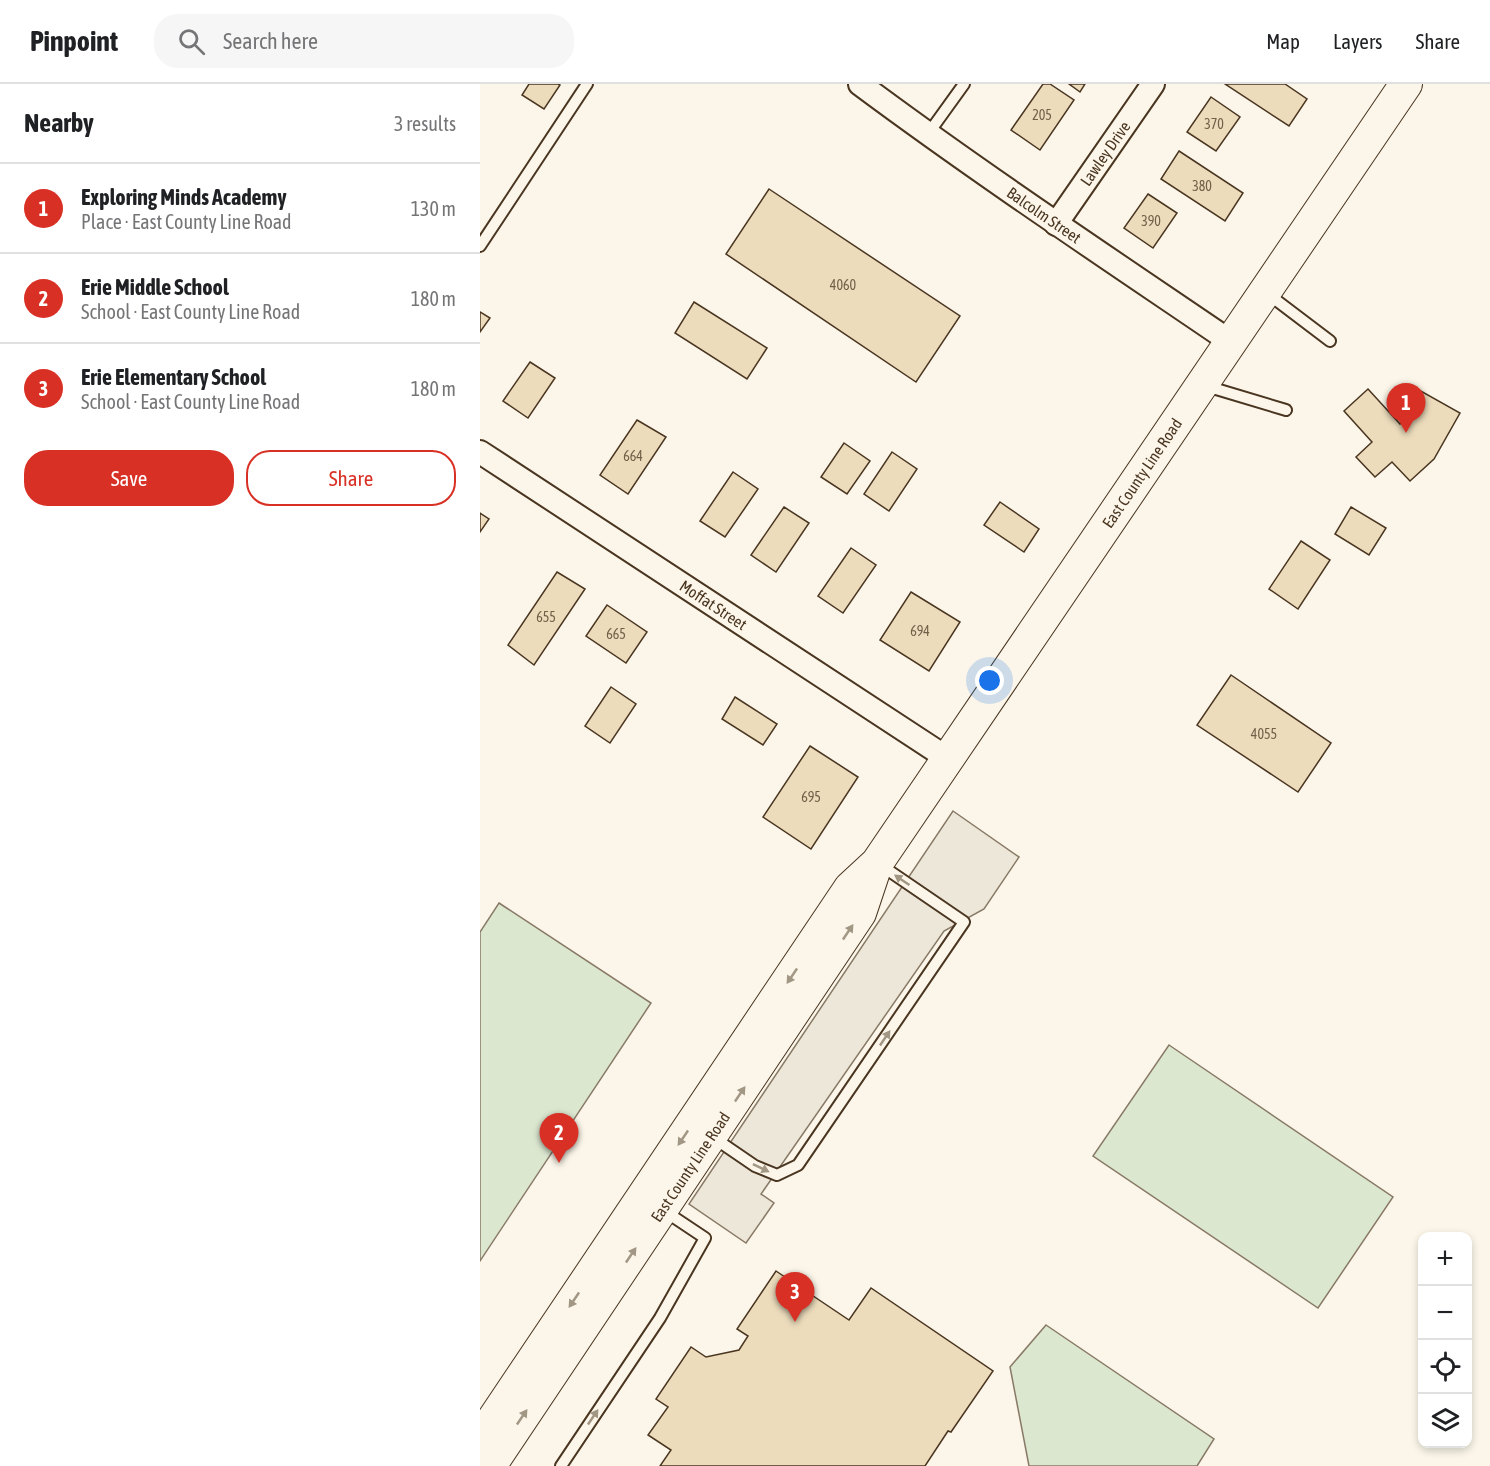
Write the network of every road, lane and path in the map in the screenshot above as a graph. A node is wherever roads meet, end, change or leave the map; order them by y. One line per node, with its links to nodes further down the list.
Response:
1 (587, 84): 8 (lane)
2 (860, 84): 6 (street, Balcolm Street)
3 (964, 84): 6 (lane)
4 (1153, 84): 7 (street, Lawley Drive)
5 (1406, 84): 9 (main road, East County Line Road)
6 (928, 135): 7 (street, Balcolm Street)
7 (1056, 224): 11 (street, Balcolm Street)
8 (480, 246)
9 (1265, 292): 10 (lane); 11 (main road, East County Line Road)
10 (1330, 341)
11 (1231, 342): 12 (main road, East County Line Road)
12 (1202, 385): 13 (lane); 15 (main road, East County Line Road)
13 (1286, 410)
14 (480, 452): 15 (street, Moffat Street)
15 (947, 758): 16 (main road, East County Line Road)
16 (877, 862): 17 (main road, East County Line Road, one-way to 16); 17 (lane, one-way to 16); 19 (main road, East County Line Road, one-way to 19)
17 (711, 1136): 18 (main road, East County Line Road)
18 (662, 1209): 20 (main road, East County Line Road, one-way to 18); 21 (lane, one-way to 18)
19 (480, 1438)
20 (490, 1466)
21 (561, 1466)

